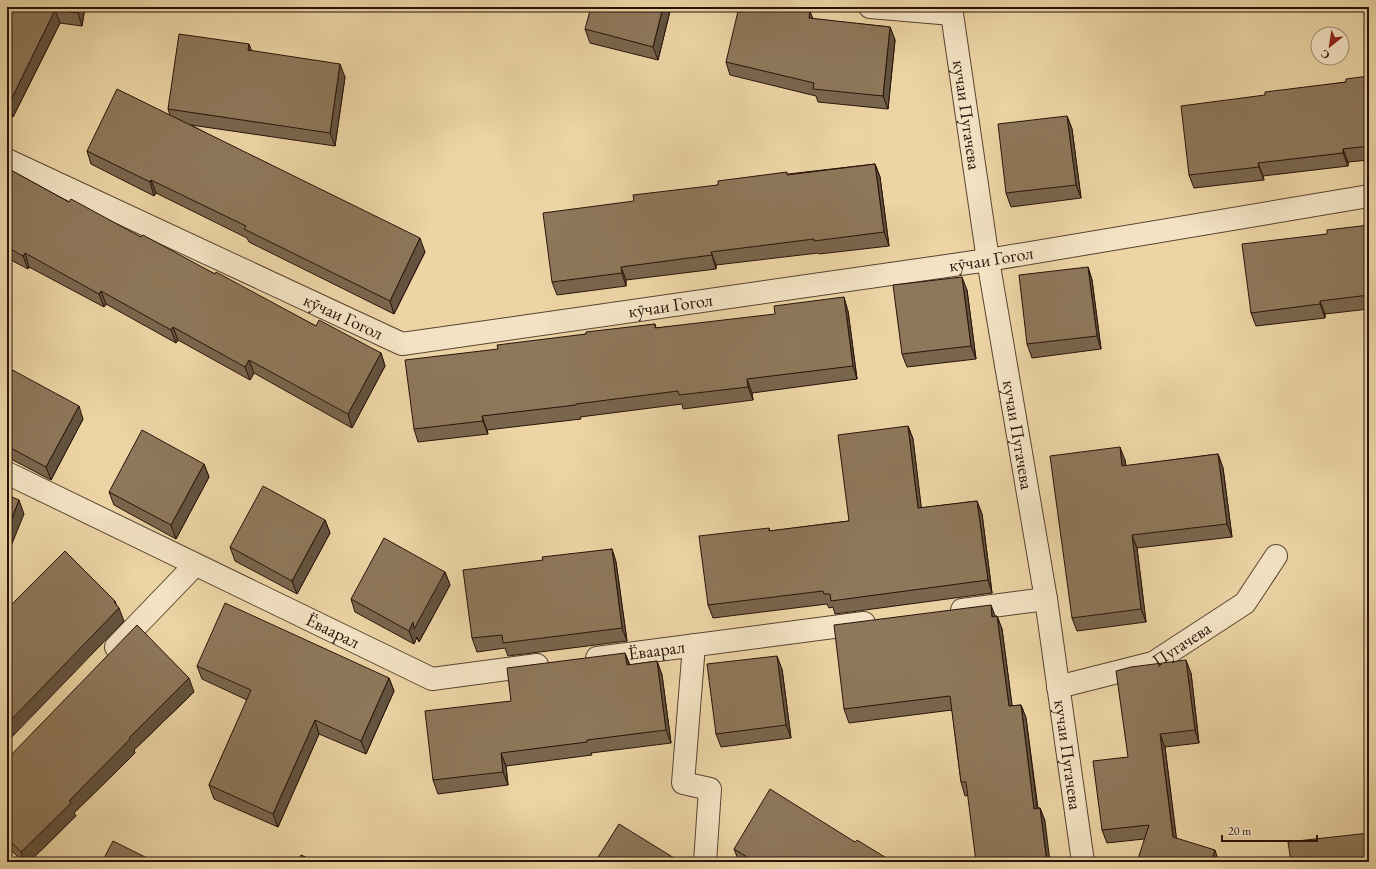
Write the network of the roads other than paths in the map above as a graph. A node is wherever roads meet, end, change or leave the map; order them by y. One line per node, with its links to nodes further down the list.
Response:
1 (870, 7): 2 (street)
2 (951, 10): 5 (street, кучаи Пугачева)
3 (7, 160): 5 (street, кӯчаи Гогол)
4 (1369, 196): 5 (street, кӯчаи Гогол)
5 (988, 260): 9 (street, кучаи Пугачева)
6 (7, 473): 8 (street, Ёваарал)
7 (1276, 556): 16 (street, Пугачева)
8 (195, 565): 14 (street); 15 (street, Ёваарал)
9 (1046, 599): 10 (street); 16 (street, кучаи Пугачева)
10 (944, 612)
11 (882, 620): 12 (street, Ёваарал)
12 (694, 645): 13 (street, Ёваарал); 17 (street)
13 (578, 660)
14 (101, 662)
15 (555, 663)
16 (1058, 687): 18 (street, кучаи Пугачева)
17 (705, 862)
18 (1083, 862)

